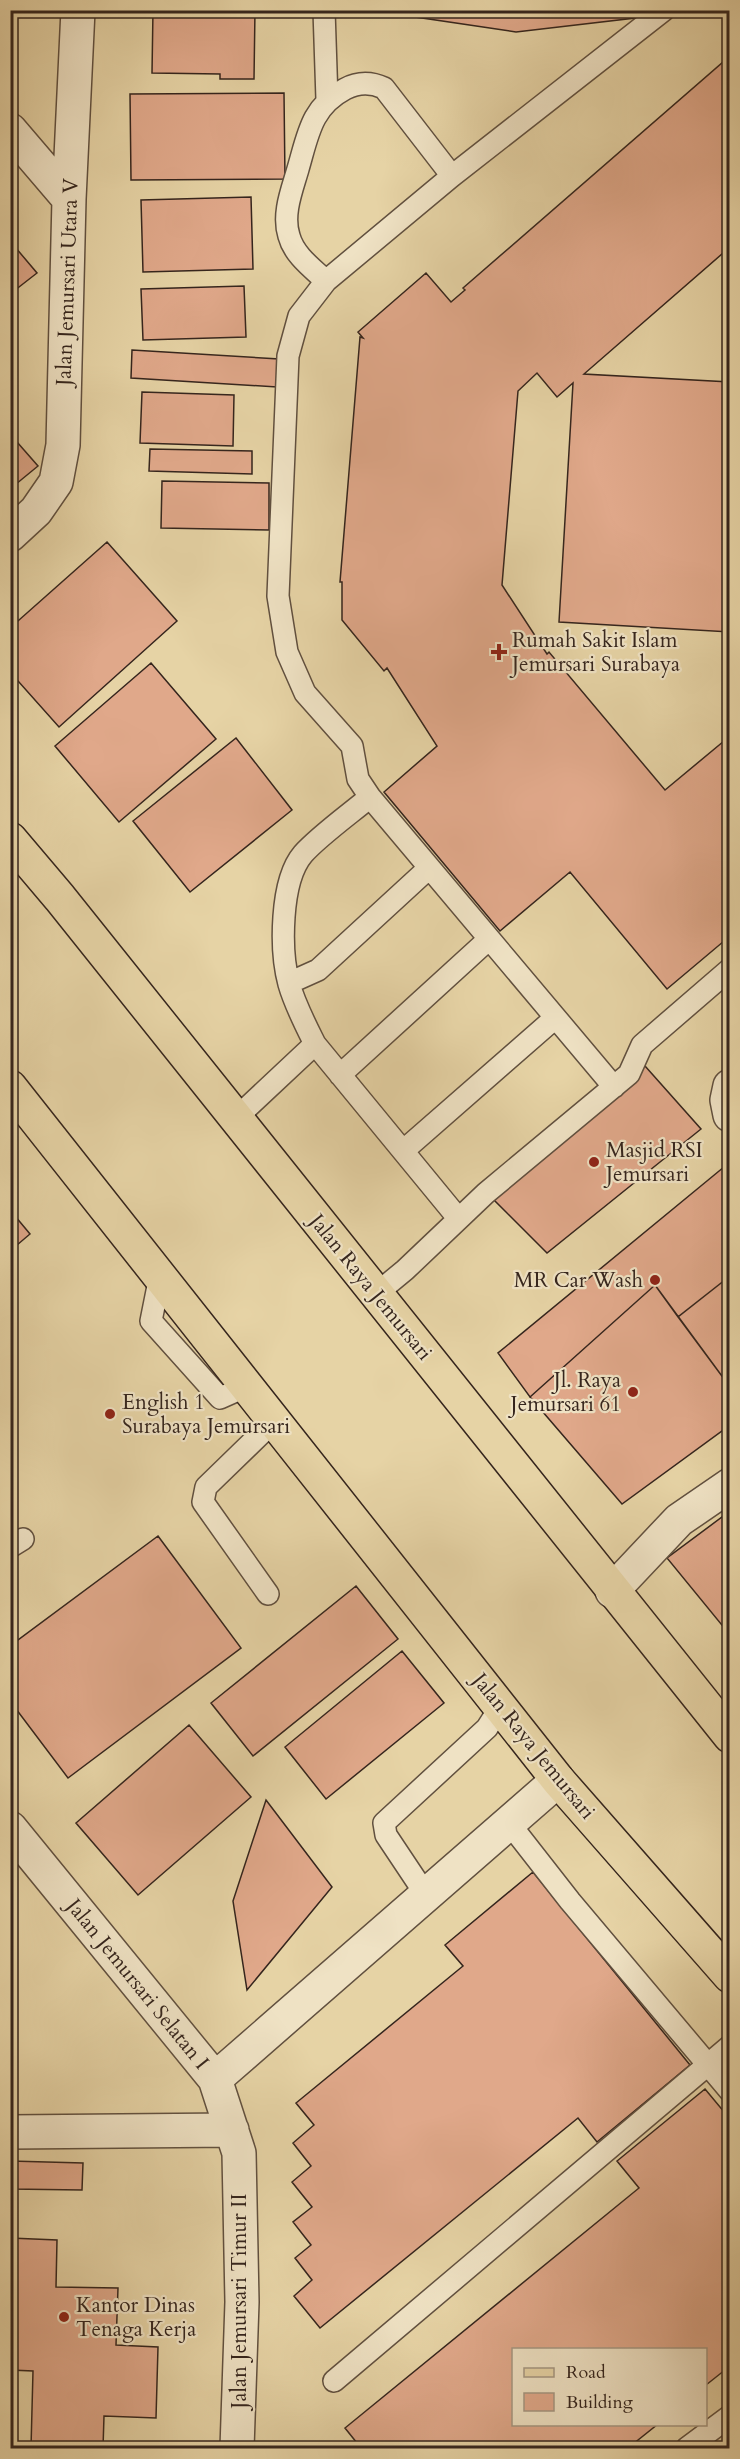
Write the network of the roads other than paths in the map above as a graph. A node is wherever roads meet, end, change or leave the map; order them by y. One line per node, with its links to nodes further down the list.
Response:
1 (78, 10): 7 (street, Jalan Jemursari Utara V)
2 (324, 10): 4 (lane)
3 (664, 10): 6 (lane)
4 (327, 100): 6 (lane); 8 (lane)
5 (10, 130): 7 (street)
6 (452, 176): 8 (lane)
7 (69, 199): 9 (street, Jalan Jemursari Utara V)
8 (326, 281): 10 (lane)
9 (10, 535)
10 (370, 796): 12 (lane); 15 (lane)
11 (10, 839): 23 (main road, Jalan Raya Jemursari)
12 (429, 868): 13 (lane); 15 (lane)
13 (489, 939): 16 (lane); 18 (lane)
14 (729, 969): 21 (lane)
15 (289, 983): 17 (lane)
16 (555, 1018): 21 (lane); 24 (lane)
17 (315, 1044): 18 (lane); 23 (lane)
18 (340, 1075): 24 (lane)
19 (729, 1086): 22 (street)
20 (10, 1087): 27 (main road, Jalan Raya Jemursari)
21 (614, 1087): 25 (lane)
22 (729, 1115)
23 (235, 1119): 26 (main road, Jalan Raya Jemursari)
24 (403, 1151): 25 (lane)
25 (458, 1218): 26 (lane)
26 (376, 1294): 29 (main road, Jalan Raya Jemursari)
27 (274, 1421): 30 (lane); 31 (main road, Jalan Raya Jemursari)
28 (729, 1485): 29 (street)
29 (612, 1591): 32 (main road, Jalan Raya Jemursari)
30 (268, 1594)
31 (501, 1706): 33 (main road, Jalan Raya Jemursari); 36 (lane)
32 (729, 1736)
33 (558, 1780): 34 (street); 37 (main road, Jalan Raya Jemursari)
34 (509, 1823): 36 (street); 39 (lane)
35 (10, 1828): 40 (street, Jalan Jemursari Selatan I)
36 (426, 1895): 40 (street)
37 (729, 1976)
38 (729, 2046): 39 (lane)
39 (707, 2063): 41 (lane); 44 (lane)
40 (215, 2079): 43 (street, Jalan Jemursari Selatan I)
41 (729, 2091)
42 (10, 2132): 43 (street)
43 (236, 2141): 46 (street, Jalan Jemursari Timur II)
44 (334, 2381)
45 (729, 2416): 47 (lane)
46 (237, 2448)
47 (687, 2448)

